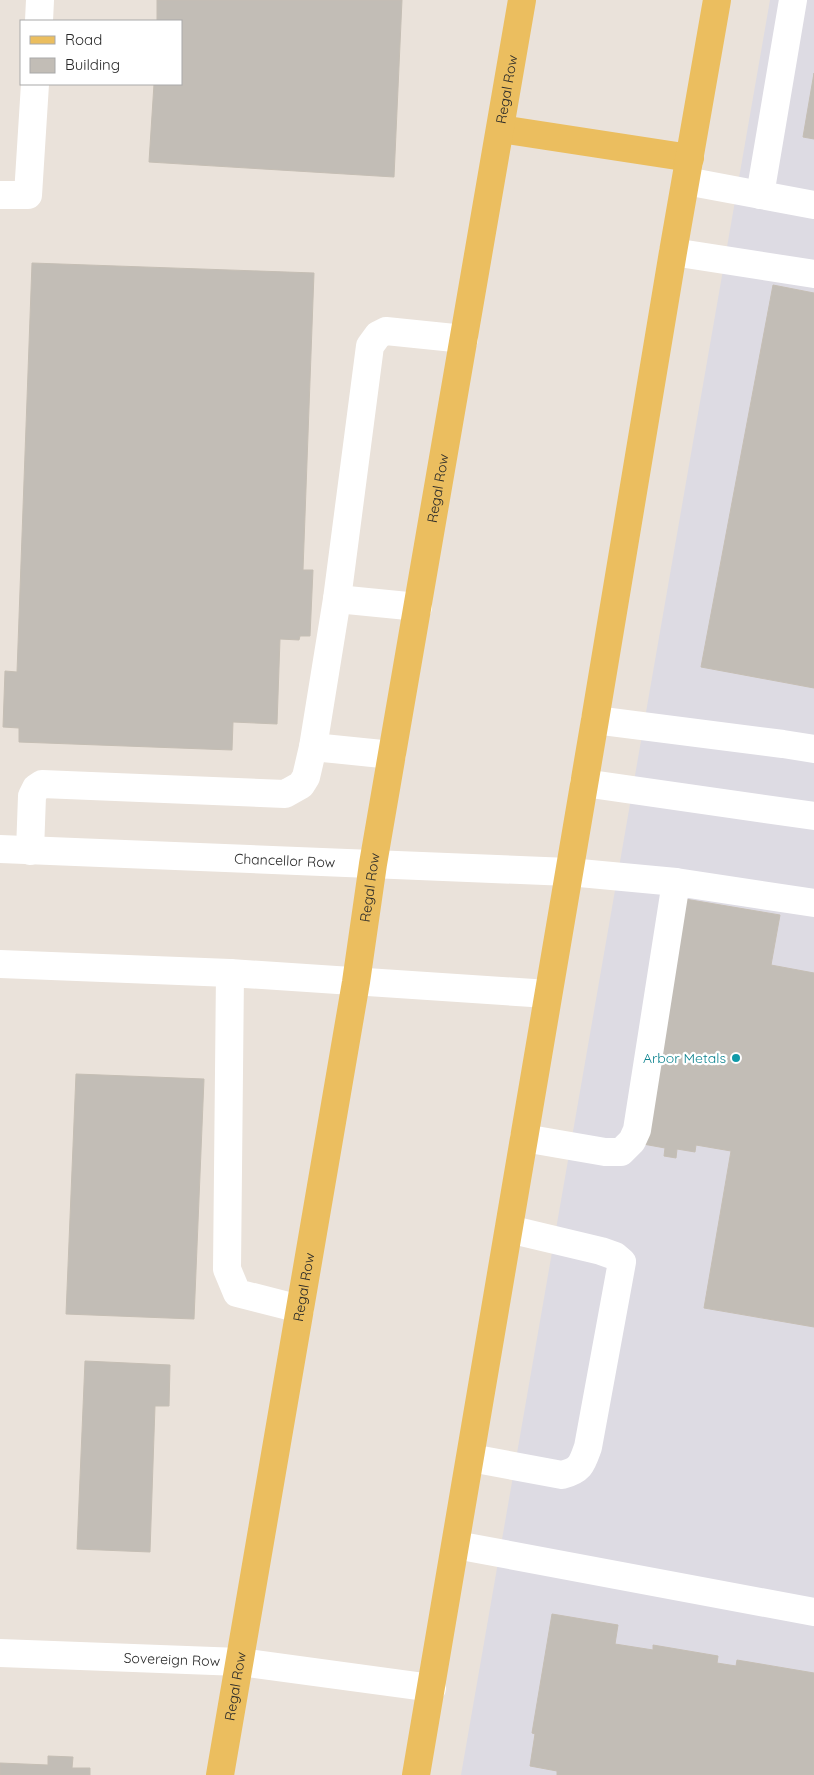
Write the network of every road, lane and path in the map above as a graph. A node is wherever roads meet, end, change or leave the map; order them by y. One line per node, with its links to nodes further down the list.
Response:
1 (40, 0): 5 (street)
2 (522, 0): 7 (main road, Regal Row)
3 (717, 0): 8 (main road)
4 (792, 0): 10 (street)
5 (38, 20)
6 (35, 85): 9 (street)
7 (501, 128): 8 (main road); 14 (main road, Regal Row)
8 (688, 170): 10 (street); 12 (main road)
9 (0, 195)
10 (760, 195): 11 (street)
11 (814, 205)
12 (673, 252): 13 (street); 17 (main road)
13 (814, 274)
14 (464, 339): 15 (street); 16 (main road, Regal Row)
15 (337, 599): 16 (street); 18 (street)
16 (418, 607): 20 (main road, Regal Row)
17 (595, 720): 19 (street); 21 (main road)
18 (313, 748): 20 (street); 24 (street)
19 (814, 750)
20 (392, 755): 25 (main road, Regal Row)
21 (584, 783): 22 (street); 26 (main road)
22 (814, 816)
23 (0, 849): 24 (street, Chancellor Row)
24 (30, 851): 25 (street, Chancellor Row)
25 (373, 864): 26 (street, Chancellor Row); 31 (main road, Regal Row)
26 (569, 872): 27 (street, Chancellor Row); 32 (main road)
27 (676, 882): 28 (street, Chancellor Row); 33 (street)
28 (814, 903)
29 (0, 964): 30 (street)
30 (230, 973): 31 (street); 35 (street)
31 (356, 982): 32 (street); 35 (main road, Regal Row)
32 (548, 994): 33 (main road)
33 (524, 1138): 34 (main road)
34 (509, 1229): 36 (main road); 36 (street)
35 (300, 1309): 40 (main road, Regal Row)
36 (471, 1458): 37 (main road)
37 (456, 1545): 38 (street); 41 (main road)
38 (814, 1612)
39 (0, 1653): 40 (street, Sovereign Row)
40 (240, 1662): 41 (street, Sovereign Row); 42 (main road, Regal Row)
41 (432, 1688): 43 (main road)
42 (220, 1775)
43 (416, 1775)

